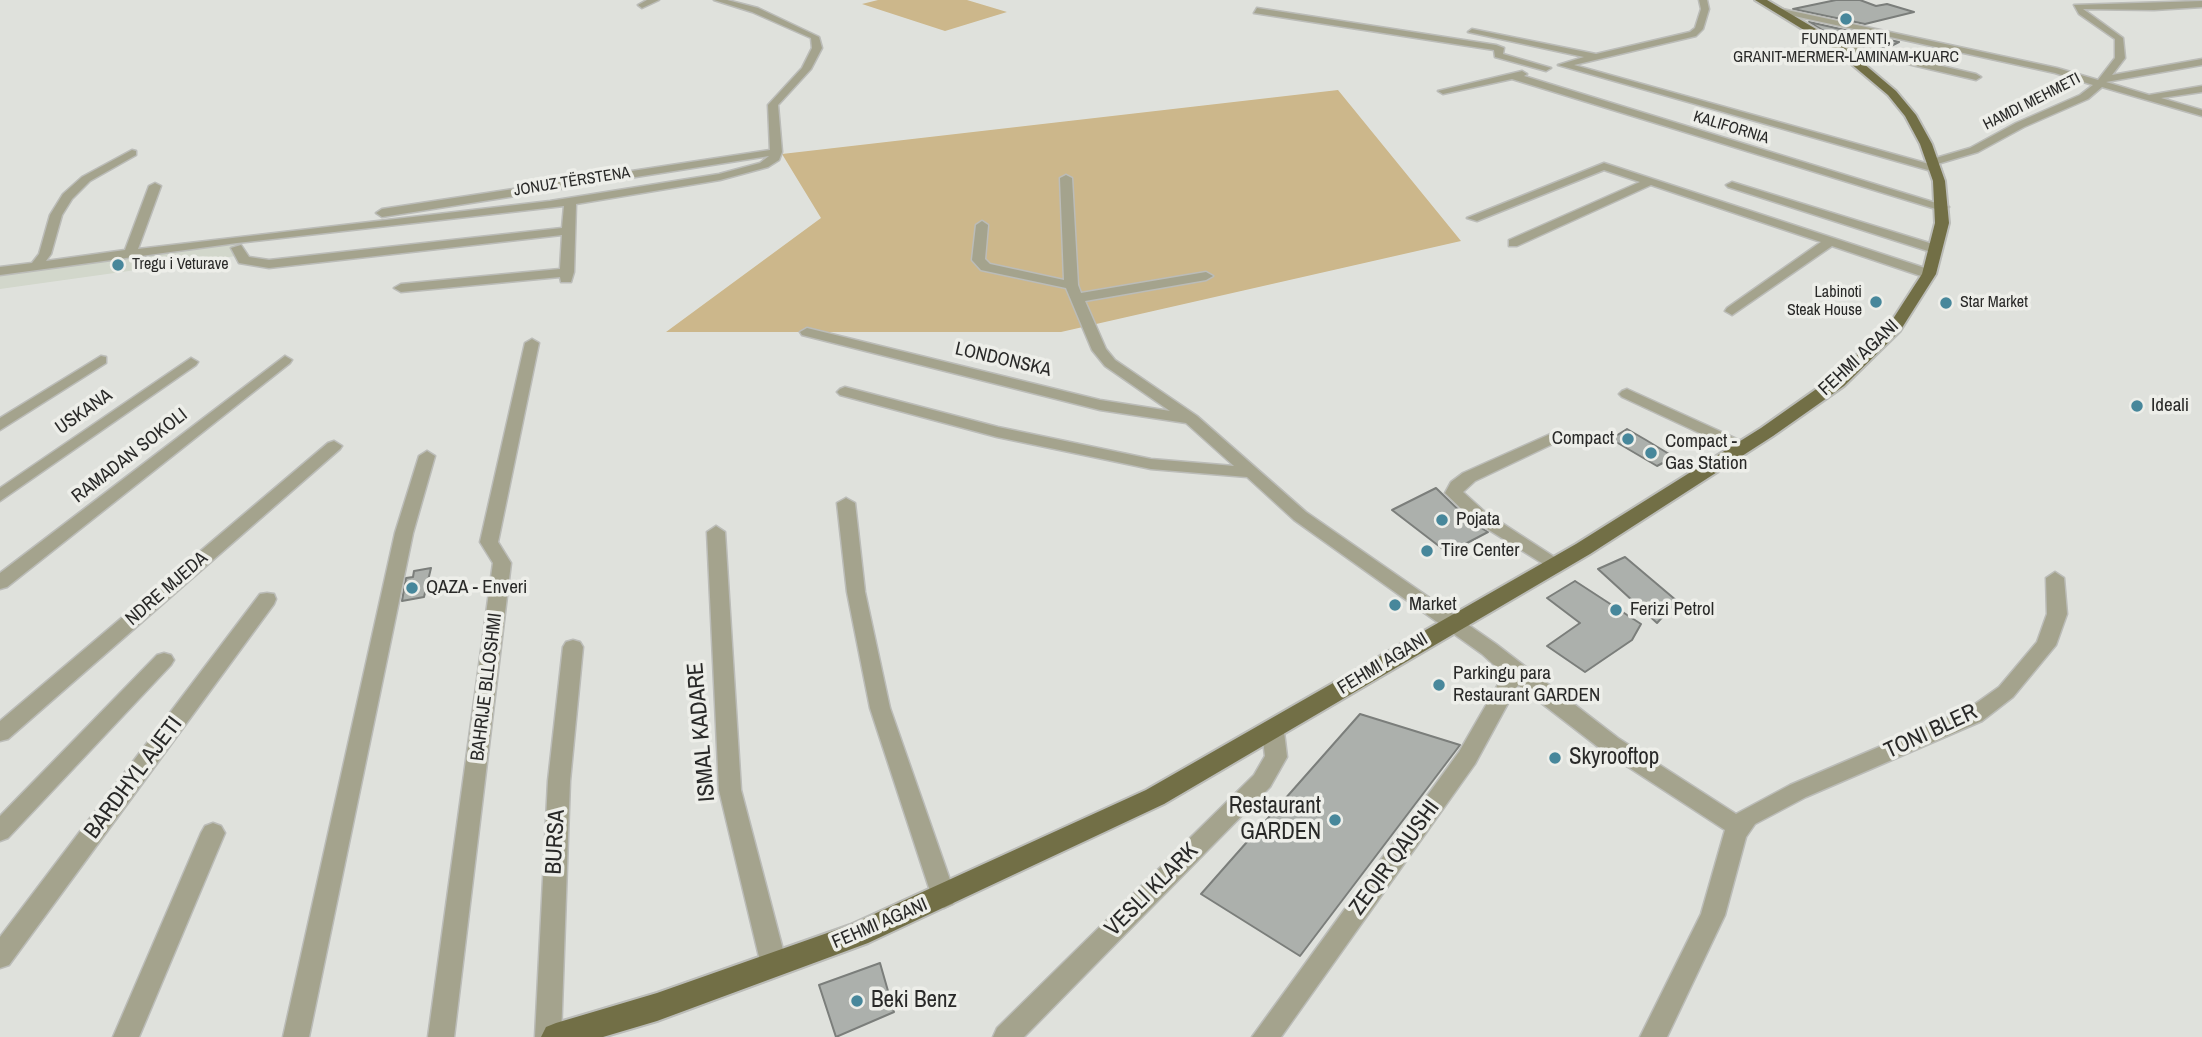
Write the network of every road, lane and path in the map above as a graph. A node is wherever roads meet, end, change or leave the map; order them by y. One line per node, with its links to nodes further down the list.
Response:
1 (655, 0): 6 (street)
2 (718, 0): 25 (street)
3 (1703, 0): 14 (street)
4 (1768, 4): 13 (main road, FEHMI AGANI); 20 (street)
5 (2202, 4): 7 (street)
6 (642, 5)
7 (2128, 5): 10 (street); 20 (street)
8 (1257, 11): 17 (street)
9 (1302, 11): 11 (street)
10 (2202, 11)
11 (1388, 20)
12 (1461, 30): 14 (street)
13 (1834, 44): 19 (street); 27 (main road, FEHMI AGANI)
14 (1592, 56): 16 (street)
15 (2202, 62): 20 (street)
16 (1563, 65): 17 (street); 27 (street)
17 (1546, 68): 18 (street)
18 (1512, 76): 22 (street); 35 (street, KALIFORNIA)
19 (1976, 77)
20 (2102, 81): 23 (street, HAMDI MEHMETI); 27 (street, HAMDI MEHMETI)
21 (2202, 89): 23 (street, HAMDI MEHMETI)
22 (1443, 92)
23 (2146, 96): 24 (street, HAMDI MEHMETI)
24 (2202, 113)
25 (776, 152): 33 (street, JONUZ TËRSTENA); 34 (street)
26 (132, 153): 45 (street)
27 (1934, 165): 35 (main road, FEHMI AGANI)
28 (1066, 178): 50 (street)
29 (1651, 181): 36 (street); 40 (street); 42 (street)
30 (1732, 185): 43 (street)
31 (155, 186): 44 (street)
32 (427, 192): 34 (street)
33 (570, 201): 37 (street, JONUZ TËRSTENA); 39 (street)
34 (423, 207): 37 (street); 41 (street)
35 (1942, 207): 43 (main road, FEHMI AGANI)
36 (1473, 218)
37 (415, 221): 41 (street, JONUZ TËRSTENA)
38 (982, 225): 50 (street)
39 (569, 230): 41 (street); 49 (street)
40 (1831, 241): 47 (street); 51 (street)
41 (237, 243): 44 (street, JONUZ TËRSTENA)
42 (1513, 243)
43 (1936, 249): 47 (main road, FEHMI AGANI)
44 (130, 253): 45 (street, JONUZ TËRSTENA)
45 (36, 266): 46 (street, JONUZ TËRSTENA)
46 (0, 271)
47 (1930, 274): 63 (main road, FEHMI AGANI)
48 (1206, 276): 50 (street)
49 (401, 288)
50 (1073, 291): 59 (street)
51 (1732, 311)
52 (807, 332): 59 (street, LONDONSKA)
53 (532, 343): 88 (street, BAHRIJE BLLOSHMI)
54 (101, 360): 60 (street)
55 (285, 360): 71 (street, RAMADAN SOKOLI)
56 (191, 362): 66 (street, USKANA)
57 (845, 392): 65 (street)
58 (1627, 394): 63 (street)
59 (1191, 419): 65 (street)
60 (0, 425)
61 (1557, 436): 69 (street)
62 (334, 446): 78 (street, NDRE MJEDA)
63 (1742, 447): 69 (main road, FEHMI AGANI)
64 (427, 456): 87 (street)
65 (1253, 473): 73 (street)
66 (0, 496)
67 (846, 503): 82 (street)
68 (716, 532): 84 (street, ISMAL KADARE)
69 (1553, 564): 73 (main road, FEHMI AGANI)
70 (2055, 578): 79 (street, TONI BLER)
71 (0, 583)
72 (267, 599): 83 (street, BARDHYL AJETI)
73 (1452, 622): 76 (street); 77 (main road, FEHMI AGANI)
74 (573, 647): 89 (street, BURSA)
75 (164, 660): 80 (street)
76 (1515, 672): 79 (street); 91 (street, ZEQIR QAUSHI)
77 (1273, 732): 82 (main road, FEHMI AGANI); 90 (street, VESLI KLARK)
78 (0, 733)
79 (1740, 828): 92 (street)
80 (0, 831)
81 (213, 833): 86 (street)
82 (944, 897): 84 (main road, FEHMI AGANI)
83 (0, 957)
84 (774, 965): 85 (main road, FEHMI AGANI)
85 (570, 1035)
86 (126, 1037)
87 (296, 1037)
88 (441, 1037)
89 (548, 1037)
90 (1006, 1037)
91 (1265, 1037)
92 (1653, 1037)

